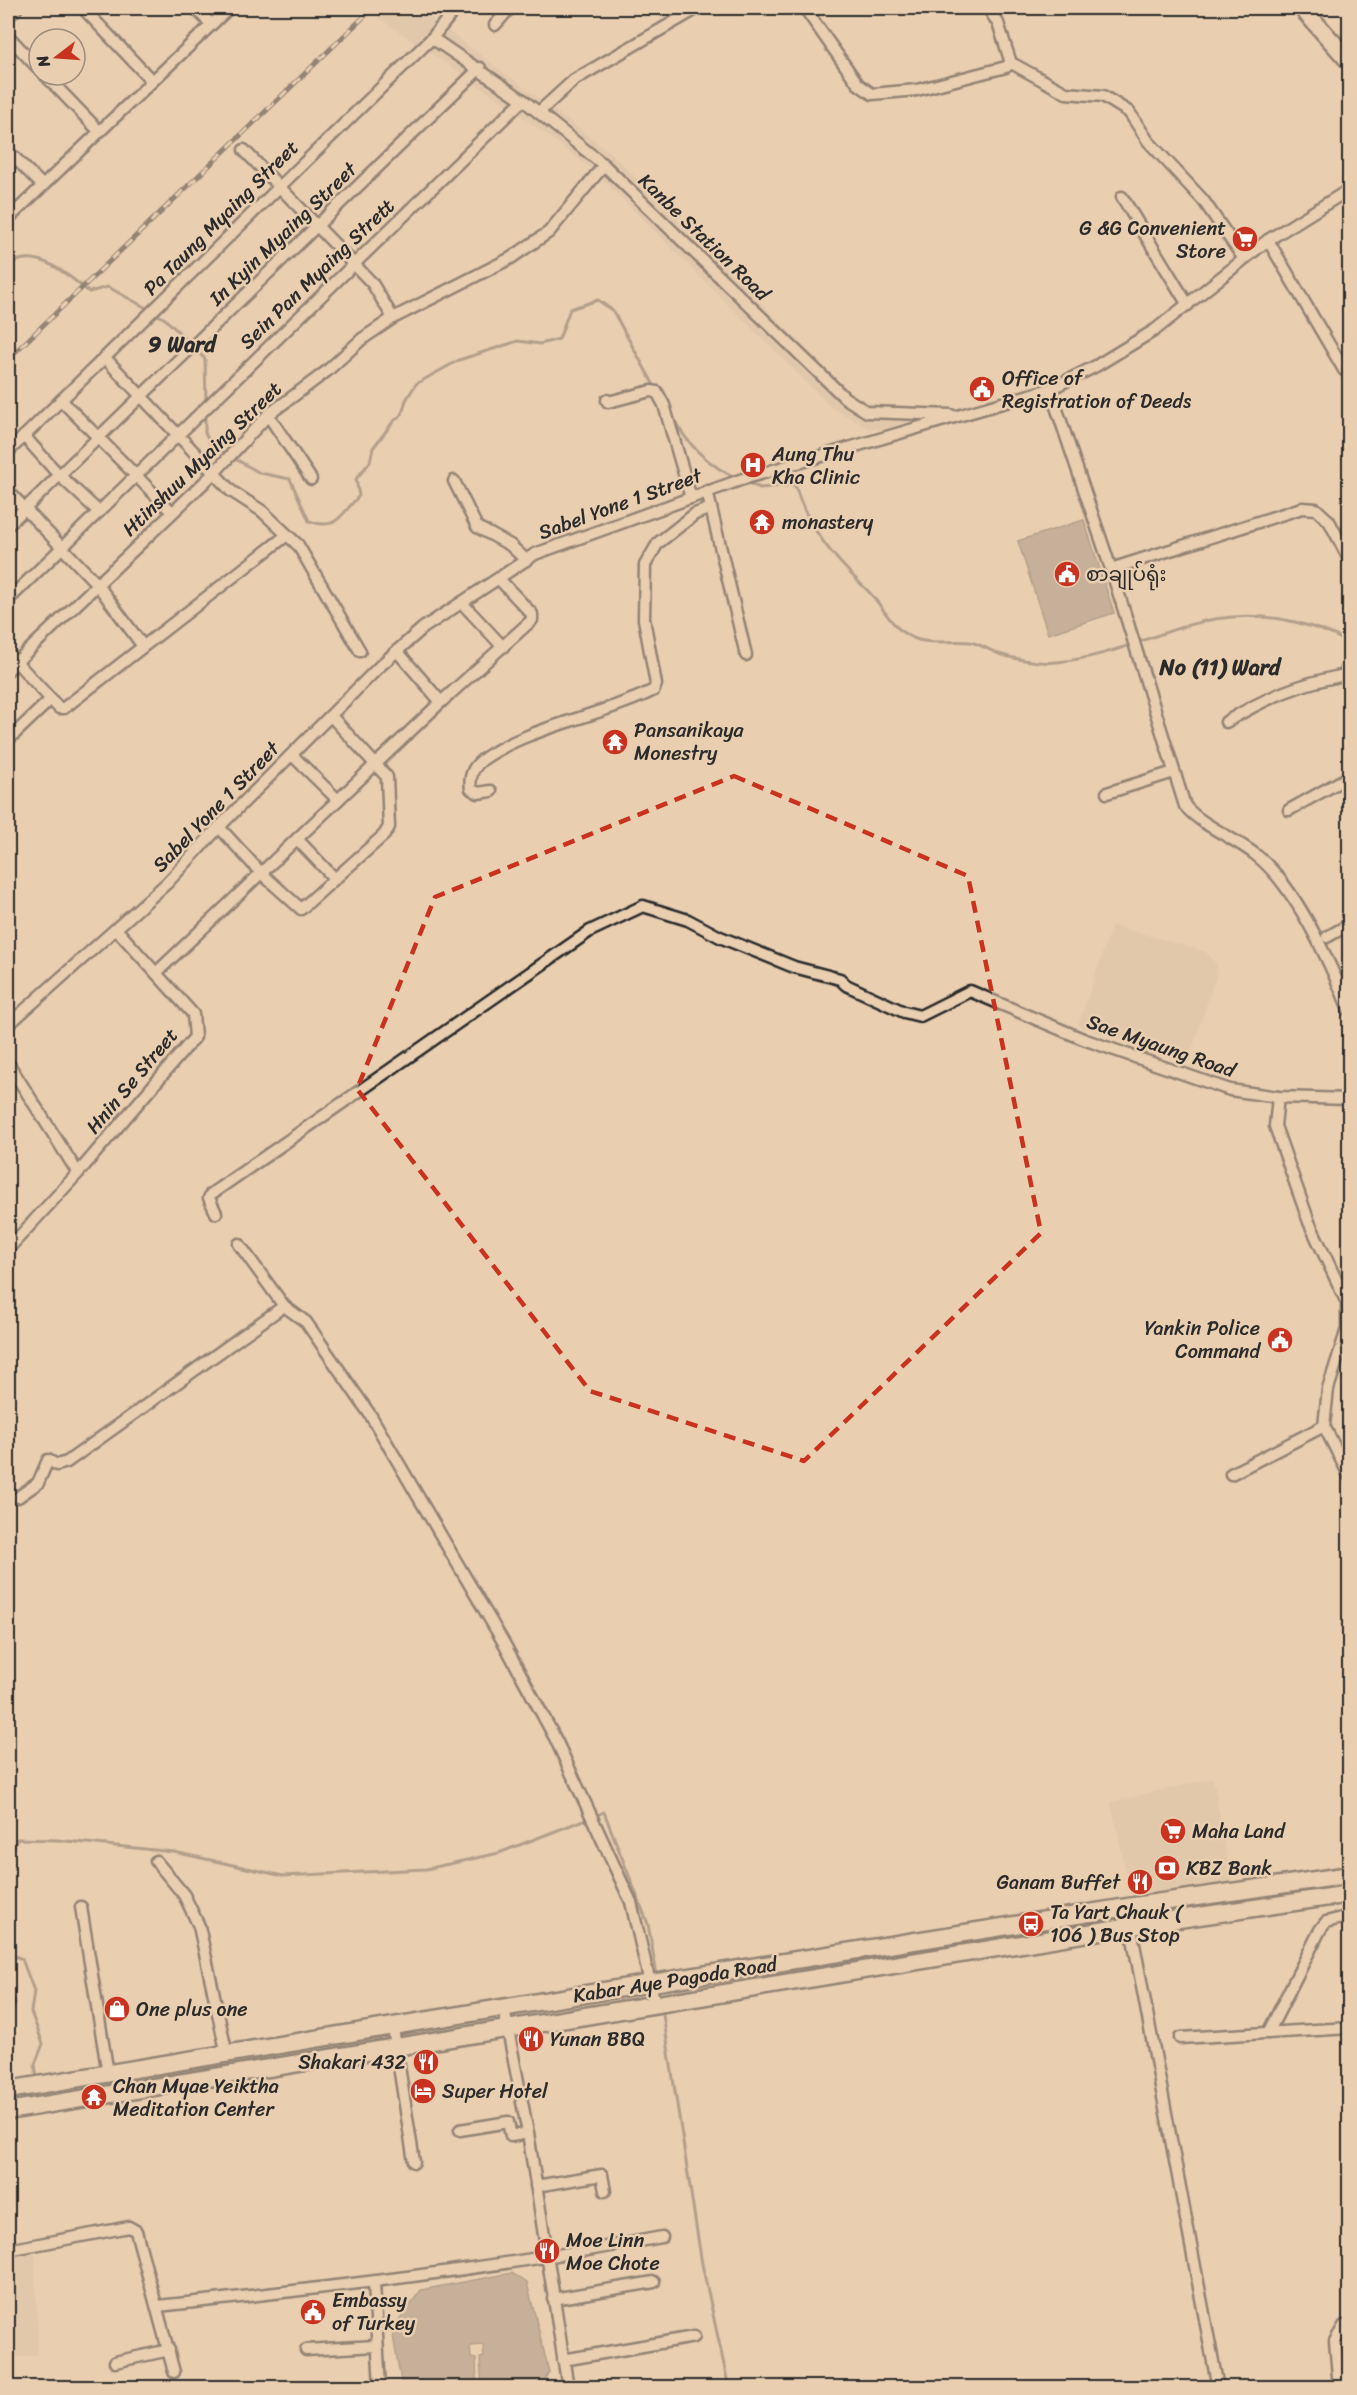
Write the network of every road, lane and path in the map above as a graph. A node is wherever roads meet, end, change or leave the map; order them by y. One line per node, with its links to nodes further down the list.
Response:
1 (17, 8): 11 (street)
2 (83, 8): 20 (street)
3 (195, 8): 12 (street)
4 (229, 8): 12 (street)
5 (456, 8): 15 (street, Pa Taung Myaing Street)
6 (510, 8): 13 (street)
7 (698, 8): 23 (street)
8 (987, 8): 18 (street)
9 (1302, 8): 17 (main road)
10 (806, 10): 18 (street)
11 (8, 17)
12 (211, 24): 20 (street)
13 (495, 25)
14 (8, 36): 16 (street)
15 (432, 38): 19 (street, Kanbe Station Road); 29 (street, Pa Taung Myaing Street)
16 (27, 56)
17 (1350, 62)
18 (1011, 63): 35 (street)
19 (480, 68): 22 (street, Kanbe Station Road); 33 (street, In Kyin Myaing Street)
20 (152, 81): 24 (street)
21 (57, 87): 24 (street)
22 (523, 100): 23 (street, Kanbe Station Road); 36 (street, Sein Pan Myaing Strett)
23 (539, 112): 27 (street, Kanbe Station Road)
24 (99, 131): 28 (street)
25 (244, 150): 29 (street)
26 (8, 151): 28 (street)
27 (604, 165): 38 (street, Htinshuu Myaing Street); 46 (street, Kanbe Station Road)
28 (42, 185): 32 (street)
29 (278, 186): 33 (street); 39 (street, Pa Taung Myaing Street)
30 (1350, 189): 34 (street, Sabel Yone 1 Street)
31 (1122, 197): 37 (street)
32 (8, 219)
33 (317, 226): 36 (street); 42 (street, In Kyin Myaing Street)
34 (1268, 240): 35 (street, Sabel Yone 1 Street); 40 (street)
35 (1244, 259): 37 (street, Sabel Yone 1 Street)
36 (353, 263): 38 (street); 48 (street, Sein Pan Myaing Strett)
37 (1188, 305): 41 (street, Sabel Yone 1 Street)
38 (393, 318): 45 (street, Htinshuu Myaing Street)
39 (105, 358): 42 (street); 43 (street, Pa Taung Myaing Street)
40 (1350, 367)
41 (1050, 389): 46 (street, Sabel Yone 1 Street); 68 (street)
42 (141, 397): 48 (street); 49 (street, In Kyin Myaing Street)
43 (61, 400): 47 (street, Pa Taung Myaing Street); 49 (street)
44 (607, 400): 58 (street)
45 (268, 415): 51 (street, Htinshuu Myaing Street); 54 (street)
46 (963, 415): 57 (street, Sabel Yone 1 Street)
47 (24, 436): 50 (street, Pa Taung Myaing Street); 52 (street)
48 (178, 436): 51 (street); 53 (street, Sein Pan Myaing Strett)
49 (98, 438): 52 (street, In Kyin Myaing Street); 53 (street)
50 (8, 452)
51 (214, 473): 62 (street, Htinshuu Myaing Street); 64 (street)
52 (59, 475): 59 (street, In Kyin Myaing Street); 61 (street)
53 (136, 476): 61 (street, Sein Pan Myaing Strett); 62 (street)
54 (311, 479)
55 (454, 482): 66 (street)
56 (8, 491): 59 (street)
57 (707, 491): 58 (street, Sabel Yone 1 Street); 60 (street)
58 (691, 498): 66 (street, Sabel Yone 1 Street)
59 (24, 508): 63 (street, In Kyin Myaing Street); 65 (street)
60 (711, 508): 78 (street); 91 (street)
61 (99, 512): 65 (street, Sein Pan Myaing Strett)
62 (172, 512): 70 (street, Htinshuu Myaing Street)
63 (8, 525)
64 (287, 535): 73 (street); 75 (street)
65 (62, 547): 70 (street); 71 (street, Sein Pan Myaing Strett)
66 (526, 560): 69 (street, Sabel Yone 1 Street)
67 (1350, 561): 68 (street)
68 (1111, 569): 89 (street)
69 (500, 579): 72 (street, Sabel Yone 1 Street); 74 (street)
70 (98, 584): 73 (street); 80 (street, Htinshuu Myaing Street)
71 (8, 600)
72 (462, 603): 74 (street); 76 (street, Sabel Yone 1 Street)
73 (142, 645): 82 (street)
74 (503, 647): 83 (street)
75 (360, 651)
76 (397, 651): 83 (street); 84 (street, Sabel Yone 1 Street)
77 (8, 653): 80 (street)
78 (746, 655)
79 (1350, 660): 81 (street)
80 (12, 666): 82 (street)
81 (1347, 680): 85 (street)
82 (51, 699): 86 (street)
83 (441, 702): 88 (street)
84 (331, 716): 87 (street, Sabel Yone 1 Street); 88 (street)
85 (1226, 722)
86 (8, 740)
87 (291, 755): 93 (street); 95 (street, Sabel Yone 1 Street)
88 (377, 763): 93 (street); 98 (street)
89 (1174, 772): 92 (street); 103 (street)
90 (1350, 776): 94 (street)
91 (491, 791)
92 (1107, 793)
93 (338, 800): 96 (street)
94 (1289, 810)
95 (219, 827): 97 (street); 100 (street, Sabel Yone 1 Street)
96 (297, 839): 97 (street); 98 (street)
97 (261, 873): 98 (street); 102 (street)
98 (335, 879)
99 (1350, 924): 101 (street)
100 (117, 930): 102 (street, Hnin Se Street); 104 (street, Sabel Yone 1 Street)
101 (1327, 937)
102 (156, 973): 108 (street, Hnin Se Street)
103 (1350, 1012)
104 (8, 1025)
105 (8, 1064): 108 (street)
106 (1278, 1097): 107 (street, Sae Myaung Road); 109 (street, Sae Myaung Road); 113 (street)
107 (1350, 1099)
108 (78, 1173): 111 (street, Hnin Se Street)
109 (216, 1213)
110 (239, 1244): 112 (street)
111 (8, 1249)
112 (284, 1306): 116 (street); 125 (street)
113 (1323, 1426): 114 (street); 115 (street)
114 (1231, 1474)
115 (1350, 1477)
116 (18, 1497)
117 (156, 1861): 135 (street)
118 (1350, 1875): 121 (main road, Kabar Aye Pagoda Road)
119 (1350, 1894): 123 (main road, Kabar Aye Pagoda Road)
120 (81, 1907): 136 (street)
121 (1128, 1907): 123 (street); 124 (main road, Kabar Aye Pagoda Road)
122 (1350, 1916): 132 (street)
123 (1131, 1926): 126 (main road, Kabar Aye Pagoda Road); 161 (street)
124 (704, 1975): 125 (main road, Kabar Aye Pagoda Road); 126 (main road)
125 (652, 1983): 127 (street); 128 (main road, Kabar Aye Pagoda Road)
126 (708, 1995): 127 (main road, Kabar Aye Pagoda Road)
127 (660, 2003): 130 (main road, Kabar Aye Pagoda Road)
128 (504, 2009): 129 (main road, Kabar Aye Pagoda Road); 130 (street)
129 (393, 2028): 134 (street); 135 (main road, Kabar Aye Pagoda Road)
130 (509, 2028): 134 (main road, Kabar Aye Pagoda Road); 140 (street)
131 (1350, 2028): 132 (street)
132 (1268, 2032): 133 (street)
133 (1180, 2038)
134 (396, 2048): 138 (main road, Kabar Aye Pagoda Road); 141 (street)
135 (227, 2055): 136 (main road, Kabar Aye Pagoda Road)
136 (108, 2074): 137 (main road, Kabar Aye Pagoda Road)
137 (8, 2090)
138 (8, 2111)
139 (460, 2130): 140 (street)
140 (528, 2133): 142 (street)
141 (414, 2162)
142 (536, 2187): 143 (street); 146 (street)
143 (605, 2191)
144 (662, 2237): 146 (street)
145 (8, 2250): 150 (street)
146 (548, 2258): 148 (street); 149 (street)
147 (654, 2282): 149 (street)
148 (374, 2283): 150 (street); 153 (street)
149 (553, 2299): 156 (street)
150 (158, 2306): 154 (street)
151 (1350, 2326): 162 (street)
152 (694, 2337): 156 (street)
153 (376, 2346): 155 (street); 159 (street)
154 (169, 2349): 157 (street); 158 (street)
155 (306, 2350)
156 (563, 2360): 160 (street)
157 (115, 2362)
158 (174, 2372)
159 (380, 2388)
160 (568, 2388)
161 (1218, 2388)
162 (1339, 2388)

